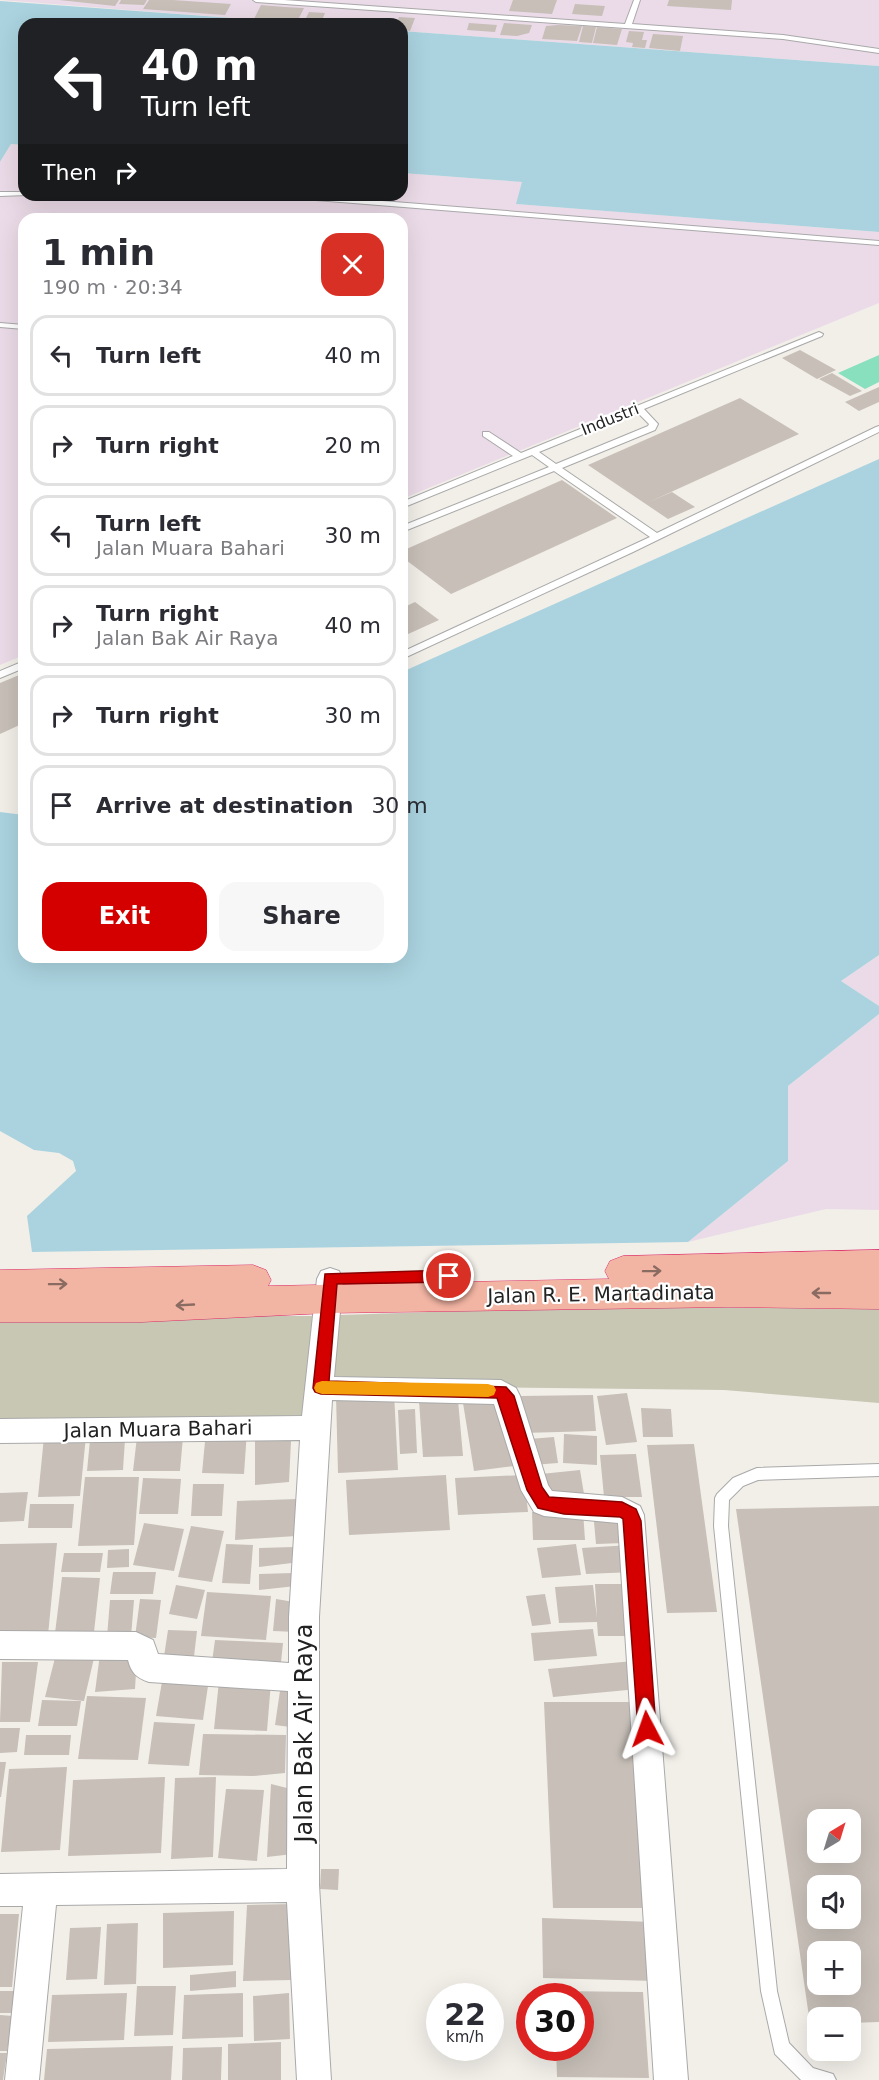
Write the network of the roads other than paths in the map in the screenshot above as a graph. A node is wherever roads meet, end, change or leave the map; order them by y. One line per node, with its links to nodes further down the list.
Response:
1 (256, 0): 4 (lane)
2 (406, 0): 4 (lane)
3 (637, 0): 5 (lane)
4 (402, 10): 5 (lane)
5 (628, 26): 6 (lane)
6 (879, 51)
7 (0, 194): 8 (lane)
8 (18, 194)
9 (353, 201): 10 (lane)
10 (879, 243)
11 (0, 325): 12 (lane)
12 (18, 326)
13 (819, 334): 14 (lane, Industri)
14 (638, 407): 17 (lane, Industri); 19 (lane)
15 (879, 429): 22 (lane)
16 (486, 434): 18 (lane)
17 (532, 451): 18 (lane, Industri); 19 (lane)
18 (519, 456): 20 (lane, Industri)
19 (555, 466): 21 (lane); 22 (lane)
20 (408, 503)
21 (408, 527)
22 (656, 537): 23 (lane)
23 (408, 653)
24 (18, 667): 25 (lane)
25 (0, 675)
26 (879, 1265): 28 (highway, Jalan R. E. Martadinata, one-way to 26)
27 (0, 1285): 28 (highway, Jalan R. E. Martadinata, one-way to 28)
28 (329, 1288): 29 (highway, Jalan R. E. Martadinata, one-way to 28); 30 (highway, Jalan R. E. Martadinata, one-way to 30); 31 (street, Jalan Bak Air Raya)
29 (879, 1294)
30 (0, 1307)
31 (321, 1388): 32 (street, Jalan Bak Air Raya); 42 (street)
32 (315, 1428): 33 (street, Jalan Muara Bahari); 36 (street, Jalan Bak Air Raya)
33 (0, 1431)
34 (879, 1470): 43 (lane)
35 (0, 1645): 36 (street)
36 (305, 1678): 37 (street, Jalan Bak Air Raya)
37 (303, 1884): 38 (street); 41 (street, Jalan Bak Air Raya)
38 (41, 1889): 39 (street); 40 (street)
39 (0, 1890)
40 (22, 2080)
41 (314, 2080)
42 (671, 2080)
43 (827, 2080)

